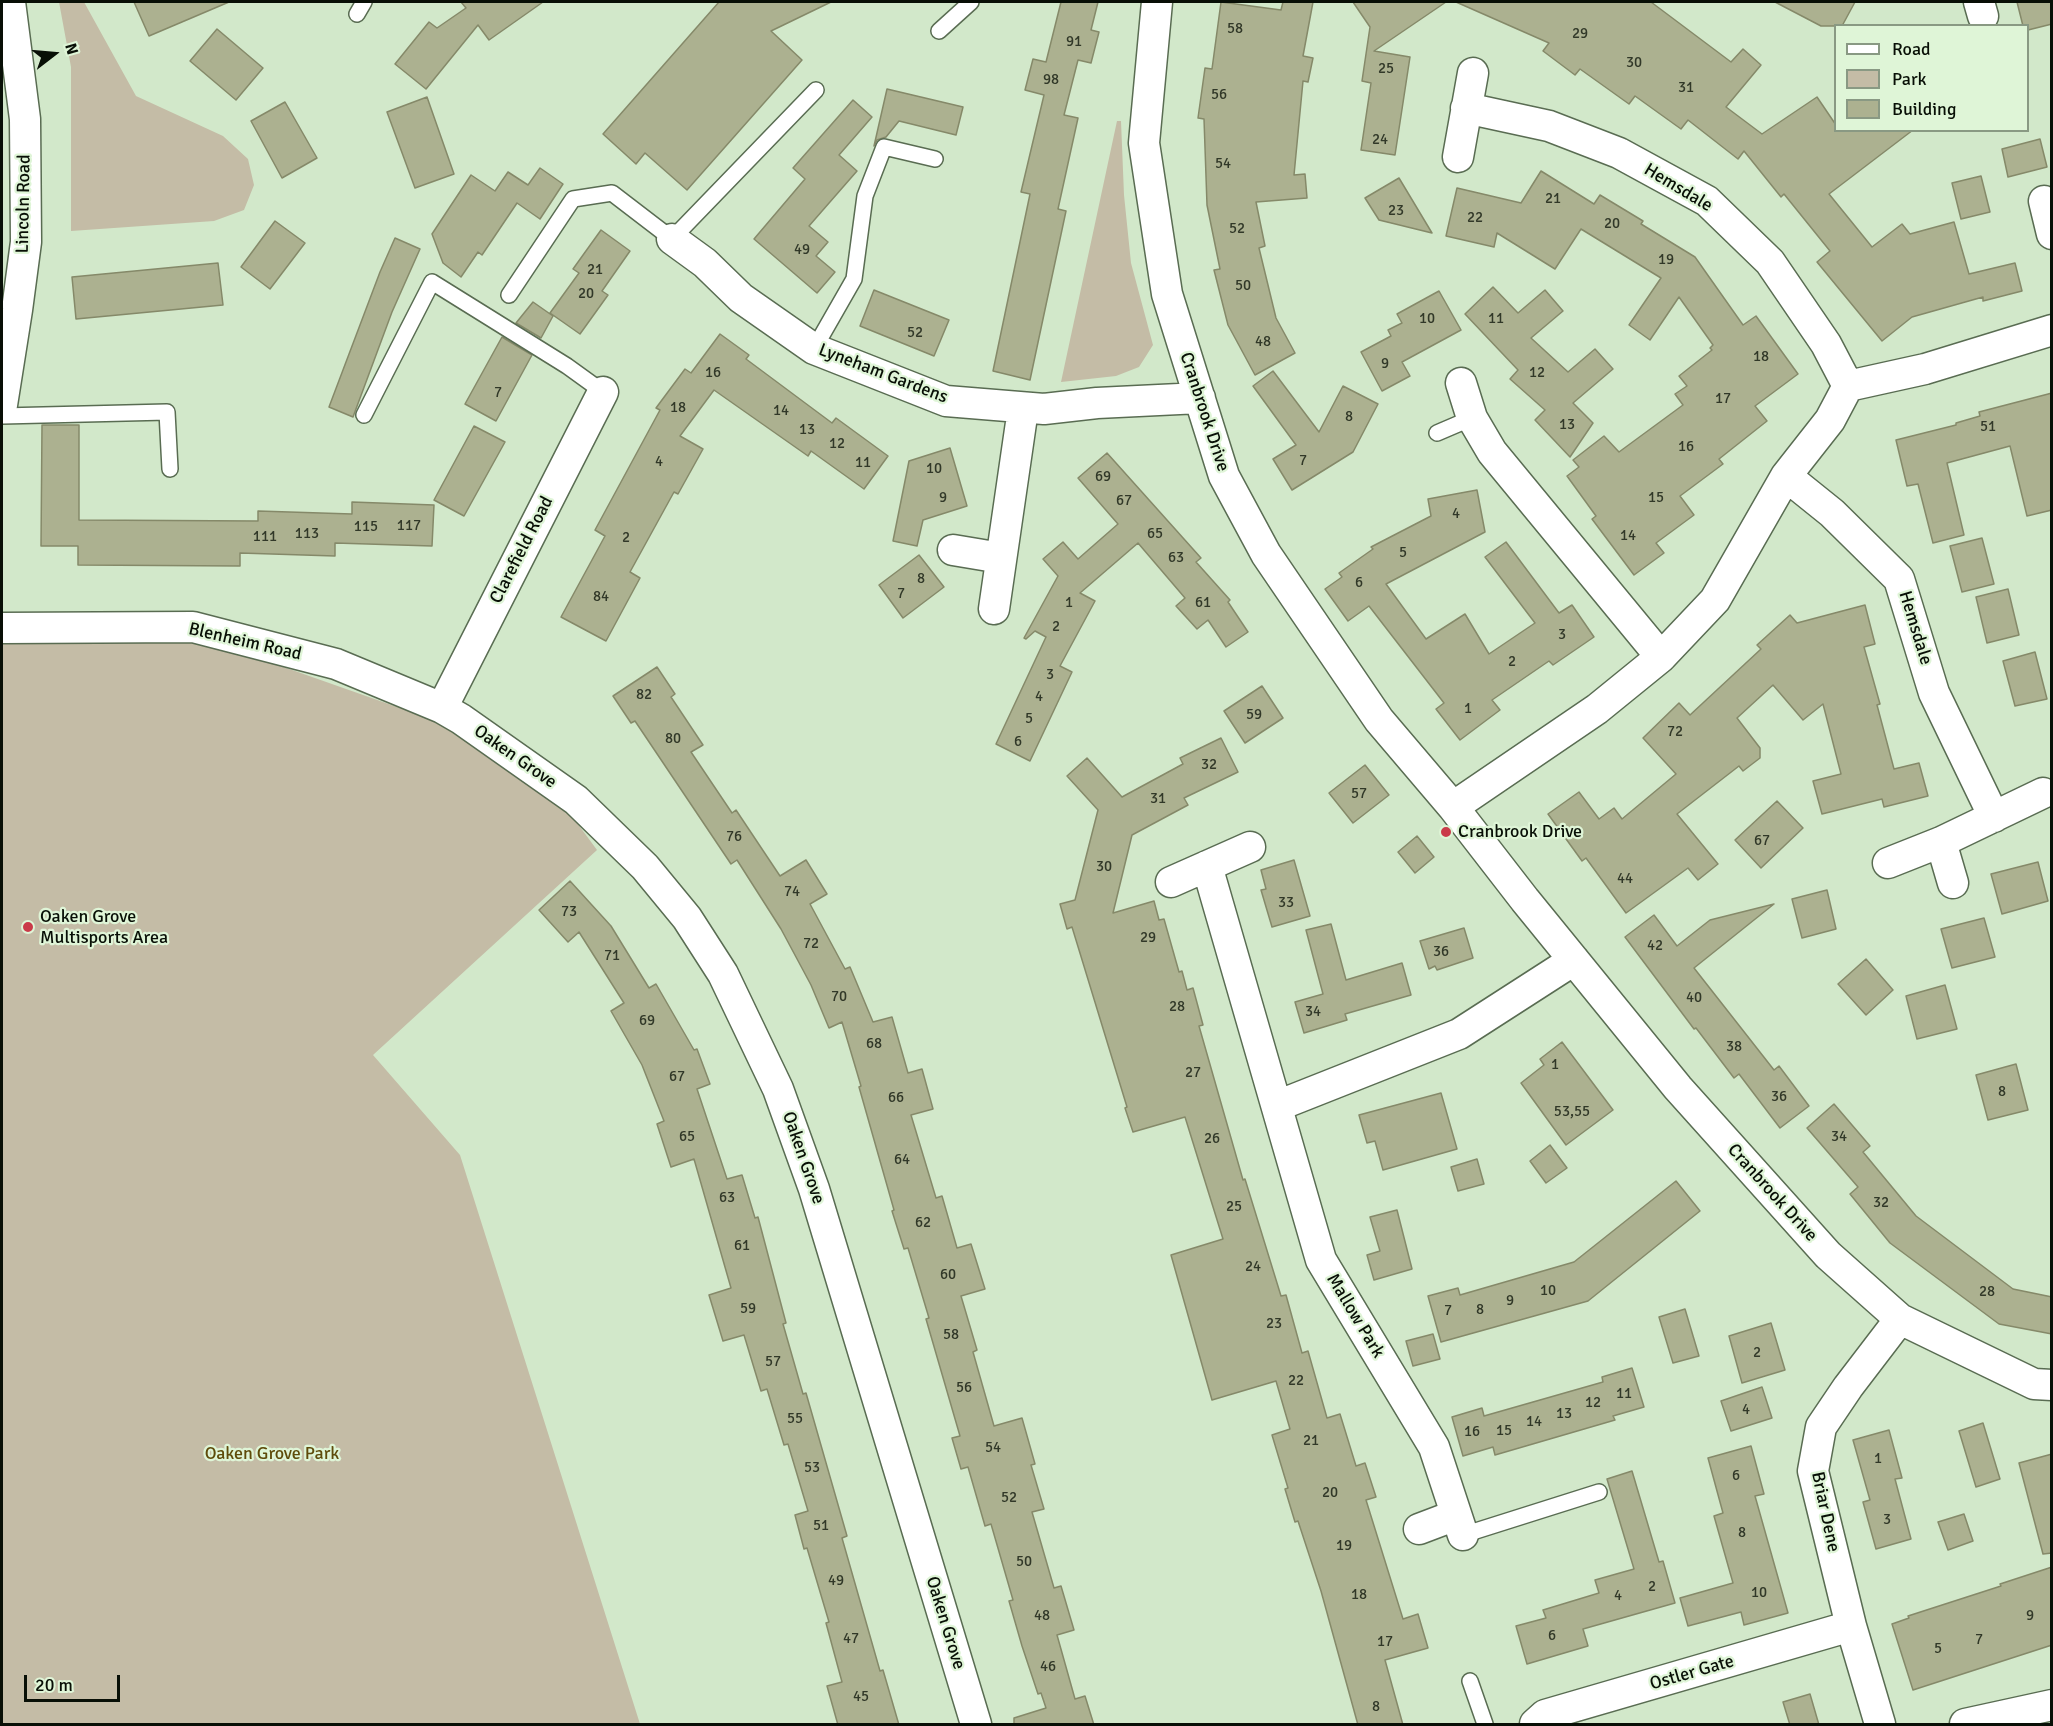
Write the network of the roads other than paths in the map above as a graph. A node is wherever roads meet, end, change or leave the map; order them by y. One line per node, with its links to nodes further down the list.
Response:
1 (10, 2): 5 (street, Lincoln Road)
2 (971, 2): 4 (lane)
3 (1157, 2): 21 (street, Cranbrook Drive)
4 (939, 31)
5 (9, 56): 15 (street, Lincoln Road)
6 (1473, 73): 8 (street)
7 (816, 90): 13 (lane)
8 (1466, 108): 9 (street); 19 (street, Hemsdale)
9 (1458, 157)
10 (934, 159): 17 (lane)
11 (2044, 201): 12 (street)
12 (2052, 234)
13 (672, 238): 14 (lane); 17 (street, Lyneham Gardens)
14 (509, 295)
15 (9, 313): 22 (street, Lincoln Road)
16 (2052, 330): 19 (street)
17 (814, 349): 23 (street, Lyneham Gardens)
18 (1461, 383): 26 (street)
19 (1848, 386): 29 (street)
20 (603, 392): 24 (lane); 35 (street, Clarefield Road)
21 (1200, 398): 23 (street, Lyneham Gardens); 37 (street, Cranbrook Drive)
22 (2, 405)
23 (1023, 408): 31 (street)
24 (364, 415)
25 (2, 416): 28 (lane)
26 (1472, 418): 27 (lane); 34 (street)
27 (1437, 432)
28 (170, 470)
29 (1786, 476): 34 (street); 38 (street, Hemsdale)
30 (953, 550): 31 (street)
31 (1001, 558): 32 (street)
32 (994, 609)
33 (2, 628): 35 (street, Blenheim Road)
34 (1661, 657): 37 (street)
35 (442, 708): 55 (street, Oaken Grove)
36 (2043, 793): 38 (street)
37 (1453, 807): 45 (street, Cranbrook Drive)
38 (1994, 818): 39 (street)
39 (1941, 842): 41 (street); 44 (street)
40 (1250, 847): 42 (street)
41 (1888, 863)
42 (1207, 866): 43 (street); 46 (street, Mallow Park)
43 (1171, 882)
44 (1953, 883)
45 (1574, 960): 46 (street); 47 (street, Cranbrook Drive)
46 (1277, 1106): 50 (street, Mallow Park)
47 (1900, 1319): 48 (street, Cranbrook Drive); 52 (street, Briar Dene)
48 (2052, 1385)
49 (1599, 1492): 50 (lane)
50 (1460, 1525): 51 (street)
51 (1419, 1529)
52 (1851, 1626): 57 (street, Ostler Gate); 58 (street, Briar Dene)
53 (1470, 1681): 56 (lane)
54 (2052, 1706): 59 (street)
55 (976, 1725)
56 (1485, 1725)
57 (1535, 1725)
58 (1880, 1725)
59 (1965, 1725)

